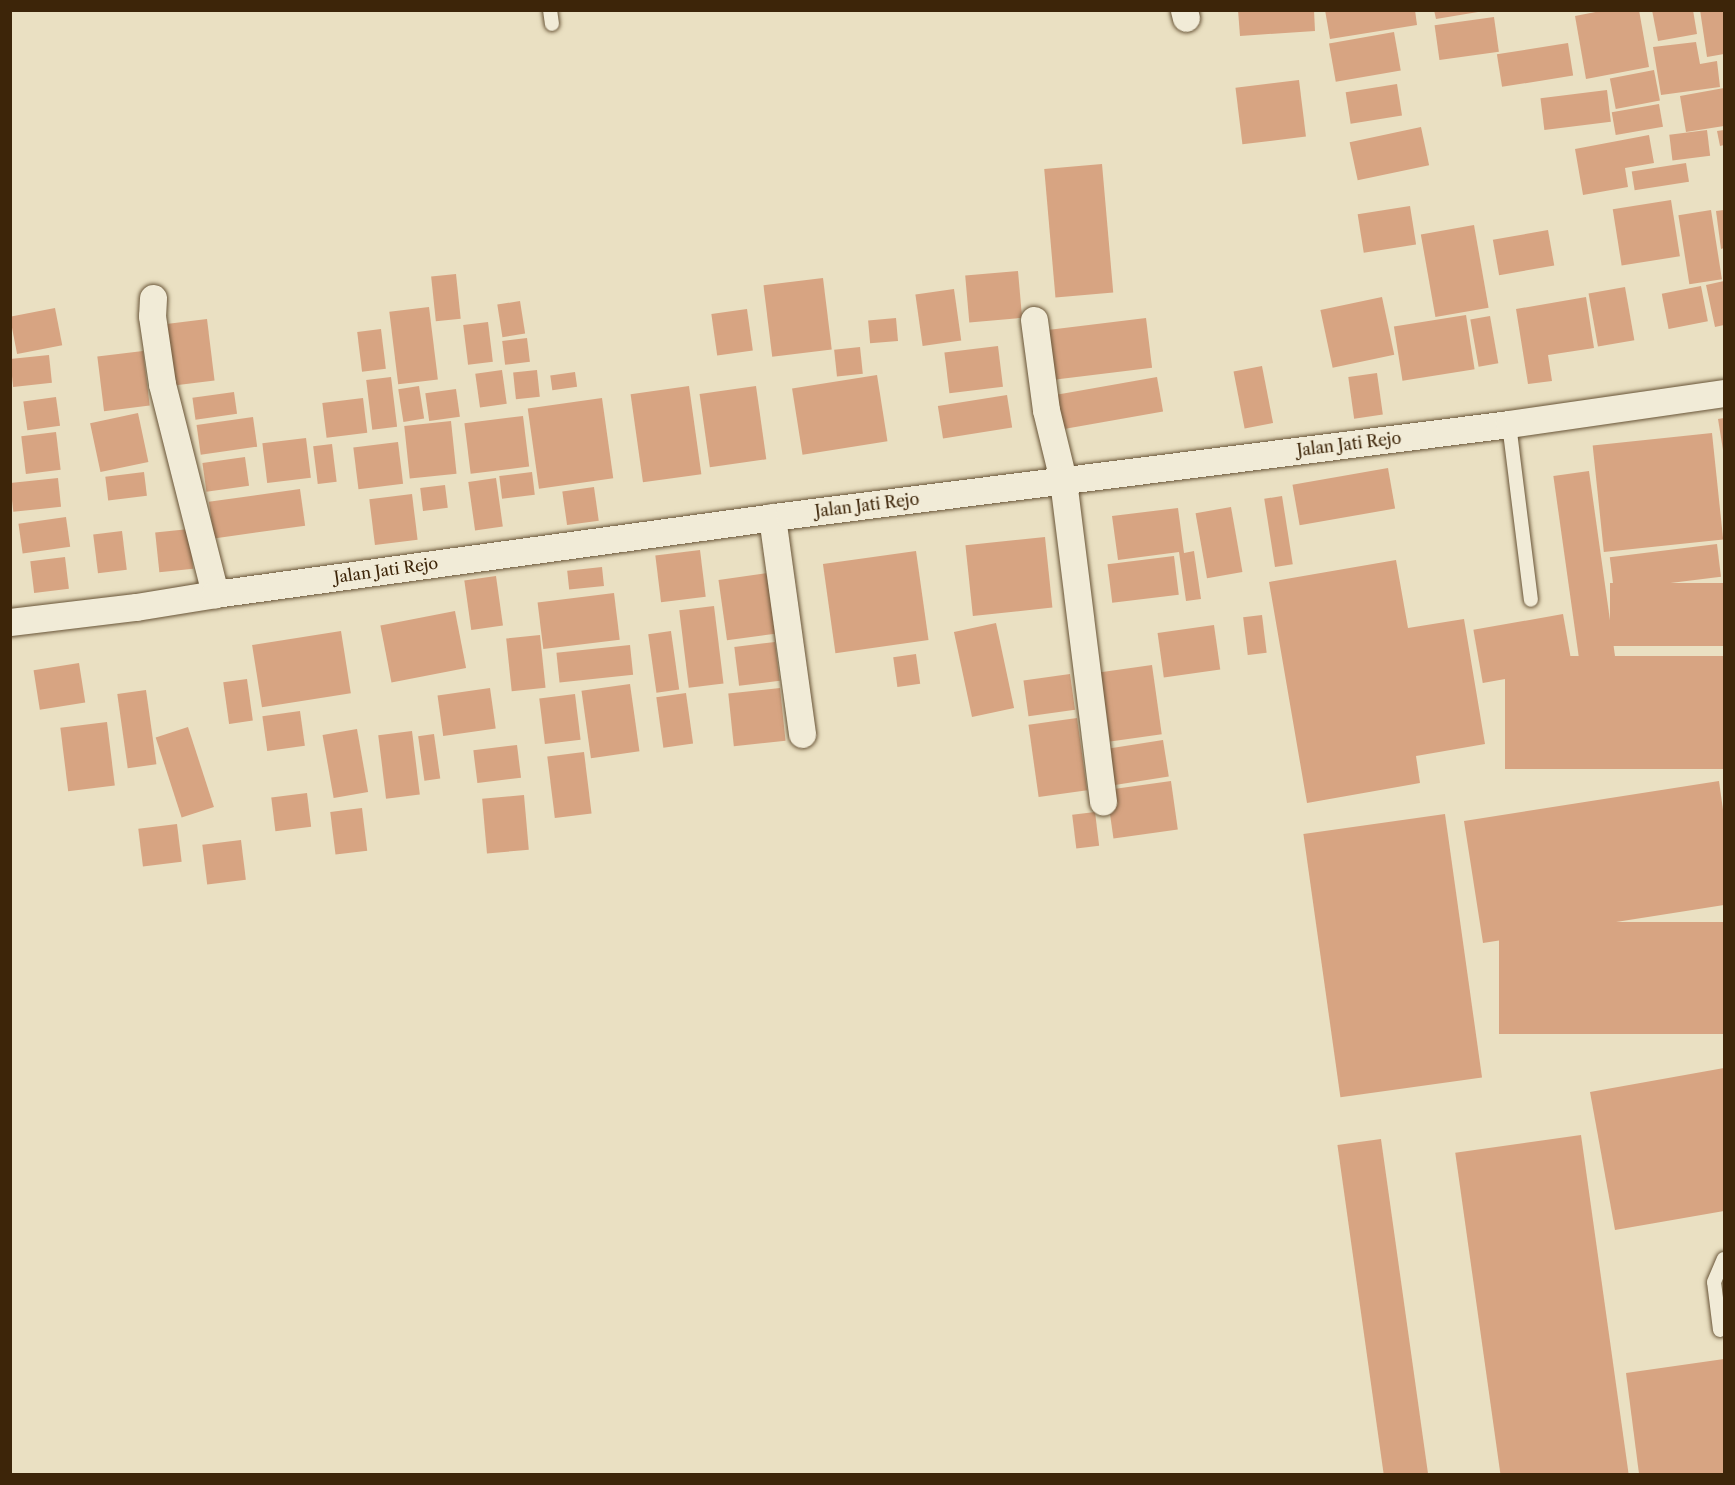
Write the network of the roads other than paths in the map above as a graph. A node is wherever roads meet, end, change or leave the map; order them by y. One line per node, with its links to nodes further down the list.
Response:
1 (153, 298): 7 (street)
2 (1034, 320): 5 (street)
3 (1725, 393): 4 (street, Jalan Jati Rejo)
4 (1509, 424): 5 (street, Jalan Jati Rejo); 8 (lane)
5 (1063, 480): 6 (street, Jalan Jati Rejo); 11 (street)
6 (772, 517): 7 (street, Jalan Jati Rejo); 10 (street)
7 (202, 596): 9 (street, Jalan Jati Rejo)
8 (1531, 600)
9 (10, 622)
10 (802, 734)
11 (1103, 802)
12 (1725, 1258): 13 (lane)
13 (1720, 1330)

